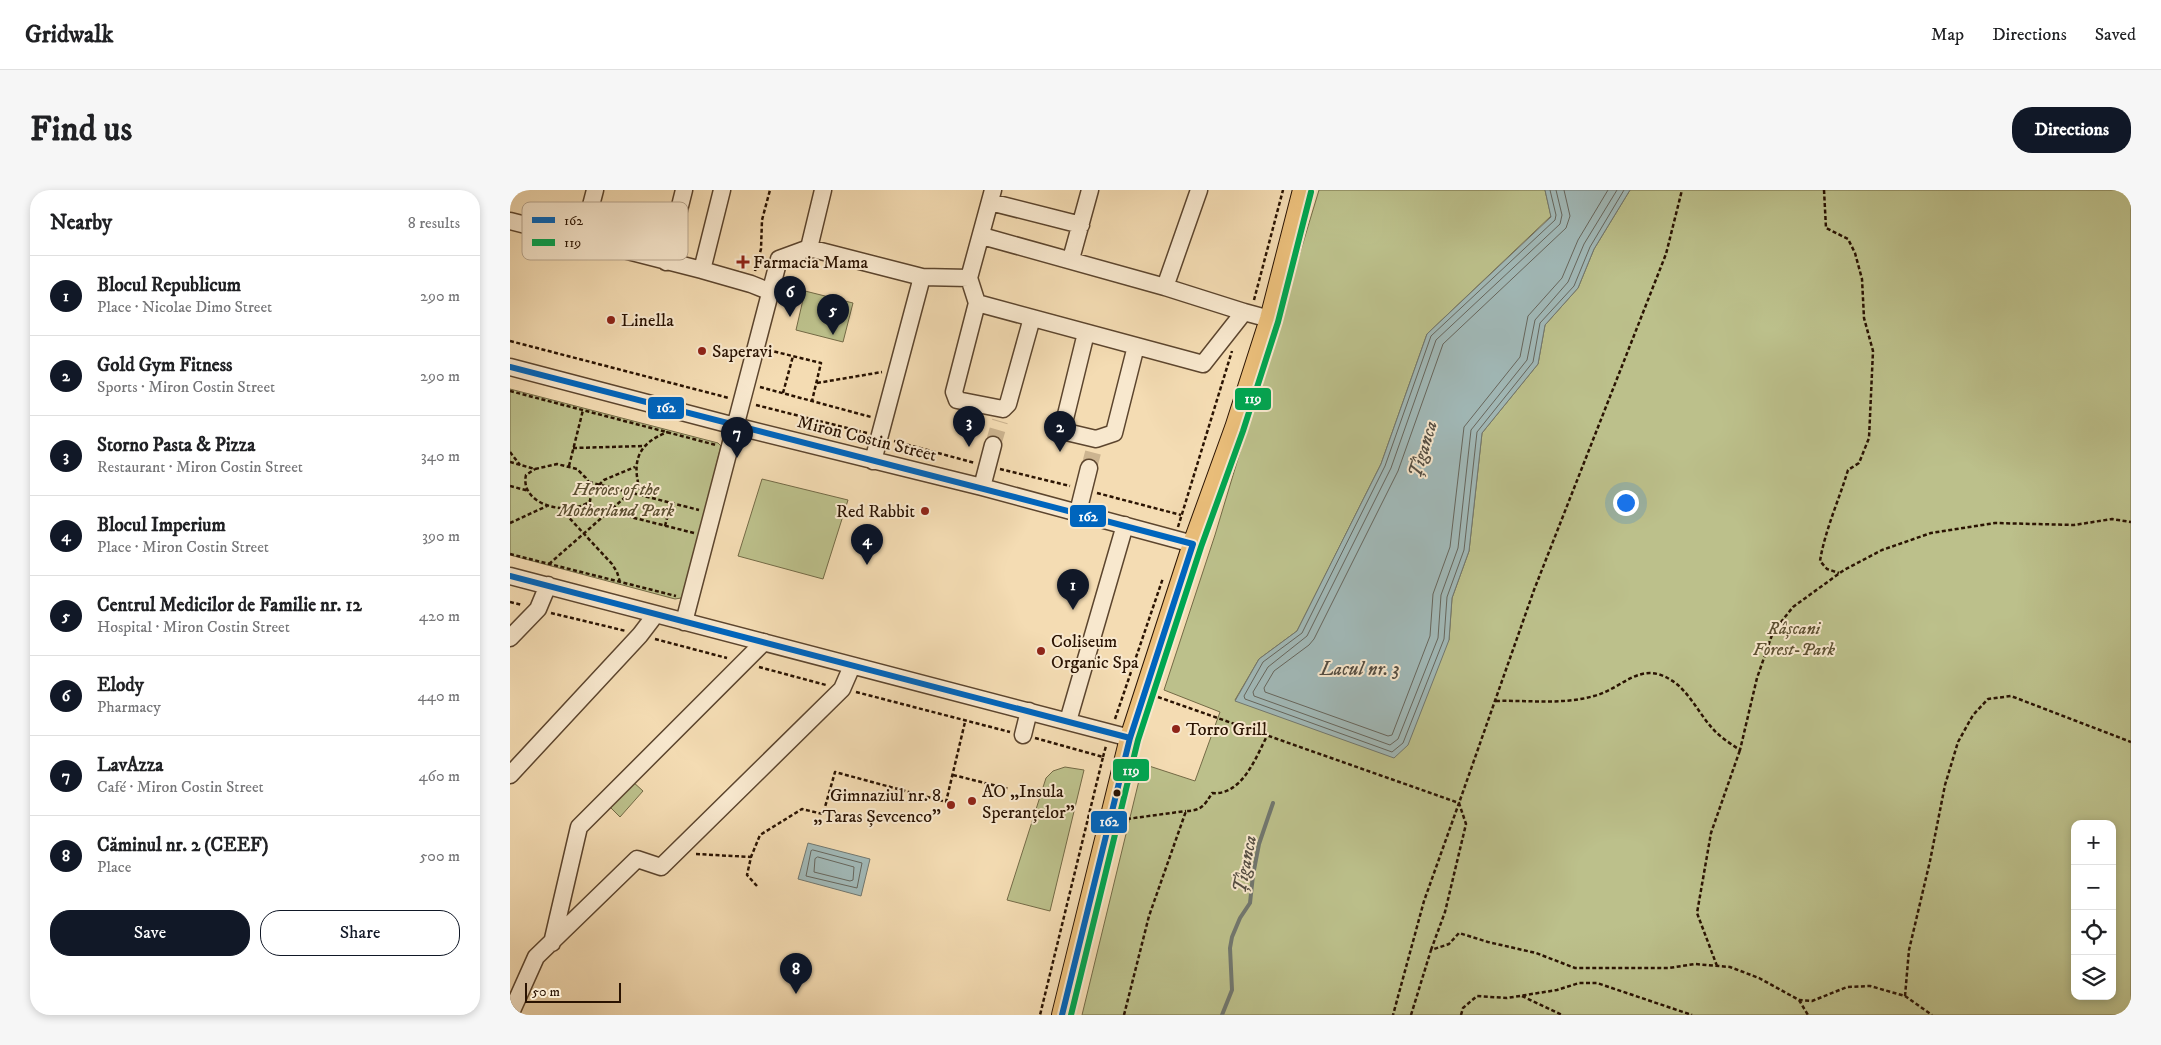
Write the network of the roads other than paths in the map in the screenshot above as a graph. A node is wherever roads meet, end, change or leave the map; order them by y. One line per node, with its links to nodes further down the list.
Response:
1 (722, 190): 13 (street)
2 (823, 190): 9 (street)
3 (1090, 190): 7 (street)
4 (1199, 190): 16 (street)
5 (1303, 190): 21 (main road)
6 (992, 196): 7 (street); 8 (street)
7 (1081, 225): 10 (street)
8 (982, 236): 10 (street); 15 (street)
9 (809, 248): 14 (street); 17 (street)
10 (1071, 259): 16 (street)
11 (658, 260): 12 (street)
12 (666, 262): 13 (street)
13 (702, 270): 17 (street)
14 (922, 277): 15 (street); 27 (street)
15 (968, 278): 18 (street)
16 (1165, 287): 19 (street)
17 (771, 292): 25 (street)
18 (977, 303): 20 (street); 20 (street)
19 (1247, 313): 21 (street); 23 (street)
20 (1032, 318): 22 (street)
21 (1270, 319): 32 (main road)
22 (1086, 333): 23 (street); 23 (street)
23 (1136, 346)
24 (510, 367): 25 (street, Miron Costin Street)
25 (735, 426): 27 (street, Miron Costin Street); 36 (street)
26 (993, 445): 29 (street)
27 (873, 461): 29 (street, Miron Costin Street)
28 (1089, 468): 30 (street)
29 (982, 487): 30 (street, Miron Costin Street)
30 (1078, 512): 31 (street, Miron Costin Street)
31 (1125, 525): 32 (street, Miron Costin Street); 41 (street)
32 (1184, 542): 43 (main road)
33 (510, 576): 34 (street)
34 (548, 585): 35 (street); 37 (street)
35 (656, 614): 36 (street); 44 (street)
36 (684, 622): 38 (street)
37 (510, 638)
38 (764, 642): 39 (street); 45 (street)
39 (852, 666): 40 (street); 45 (street)
40 (1029, 711): 41 (street); 42 (street)
41 (1068, 721): 43 (street)
42 (1023, 735)
43 (1130, 738): 47 (main road)
44 (510, 774)
45 (552, 943): 46 (street)
46 (510, 1015)
47 (1062, 1015)

